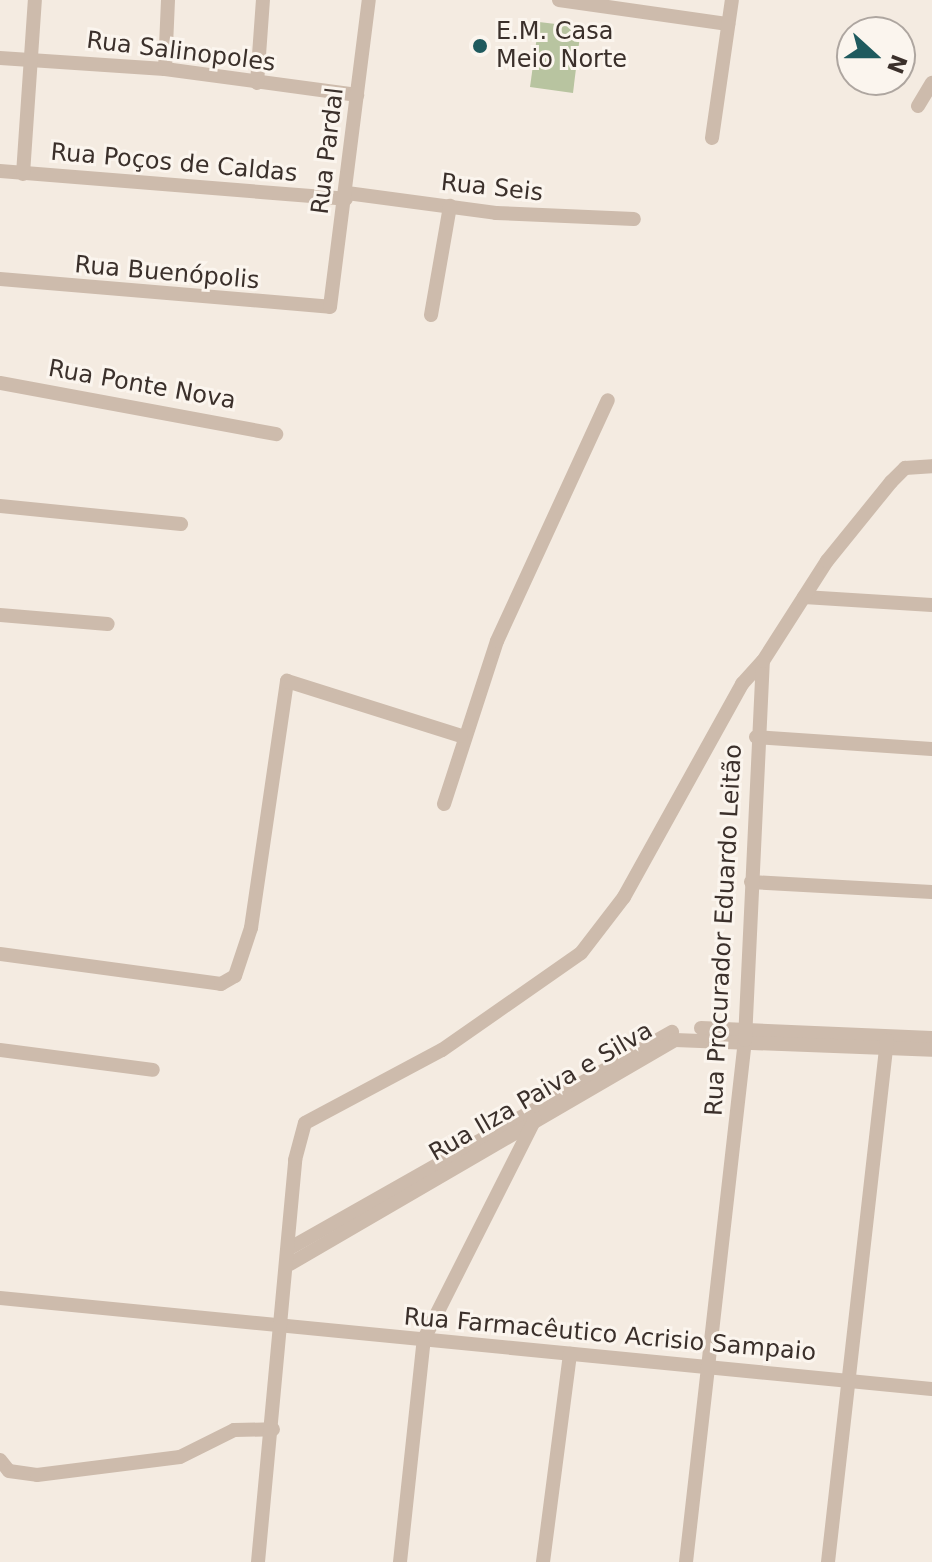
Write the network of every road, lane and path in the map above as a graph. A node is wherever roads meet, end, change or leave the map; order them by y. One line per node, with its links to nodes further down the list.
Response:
1 (35, 0): 9 (street)
2 (168, 0): 10 (street)
3 (263, 0): 11 (street)
4 (369, 0): 13 (street, Rua Pardal)
5 (559, 0): 7 (street)
6 (732, 0): 7 (street)
7 (728, 24): 15 (street)
8 (0, 58): 9 (street, Rua Salinopoles)
9 (30, 58): 10 (street, Rua Salinopoles); 17 (street)
10 (165, 69): 11 (street, Rua Salinopoles)
11 (257, 83): 13 (street, Rua Salinopoles)
12 (932, 83): 14 (street)
13 (357, 95): 18 (street, Rua Pardal)
14 (918, 106)
15 (712, 138)
16 (0, 171): 17 (street, Rua Poços de Caldas)
17 (23, 174): 18 (street, Rua Poços de Caldas)
18 (346, 196): 19 (street, Rua Seis); 22 (street, Rua Pardal)
19 (450, 206): 20 (street, Rua Seis); 23 (street)
20 (634, 219)
21 (0, 279): 22 (street, Rua Buenópolis)
22 (330, 307)
23 (431, 315)
24 (0, 383): 26 (street, Rua Ponte Nova)
25 (608, 400): 35 (street)
26 (276, 434)
27 (932, 466): 30 (street, Rua Procurador Eduardo Leitão)
28 (0, 506): 29 (street)
29 (181, 524)
30 (804, 597): 31 (street); 34 (street, Rua Procurador Eduardo Leitão)
31 (932, 605)
32 (0, 615): 33 (street)
33 (108, 624)
34 (763, 661): 36 (street, Rua Procurador Eduardo Leitão); 50 (street)
35 (461, 736): 38 (street); 41 (street)
36 (756, 737): 37 (street); 39 (street, Rua Procurador Eduardo Leitão)
37 (932, 749)
38 (444, 804)
39 (751, 882): 40 (street); 42 (street, Rua Procurador Eduardo Leitão)
40 (932, 892)
41 (0, 954)
42 (745, 1035): 44 (street, Rua Ilza Paiva e Silva); 48 (street, Rua Ilza Paiva e Silva); 49 (street, Rua Ilza Paiva e Silva); 56 (street, Rua Procurador Eduardo Leitão)
43 (932, 1038): 44 (street, Rua Ilza Paiva e Silva)
44 (887, 1042): 46 (street, Rua Ilza Paiva e Silva); 57 (street)
45 (0, 1050): 47 (street)
46 (932, 1050)
47 (153, 1070)
48 (539, 1107): 49 (street); 50 (street, Rua Ilza Paiva e Silva)
49 (534, 1122): 51 (street, Rua Ilza Paiva e Silva); 54 (street)
50 (290, 1248): 51 (street)
51 (290, 1264): 53 (street)
52 (0, 1298): 53 (street, Rua Farmacêutico Acrisio Sampaio)
53 (283, 1327): 54 (street, Rua Farmacêutico Acrisio Sampaio); 59 (street)
54 (424, 1339): 55 (street, Rua Farmacêutico Acrisio Sampaio); 62 (street)
55 (570, 1354): 56 (street, Rua Farmacêutico Acrisio Sampaio); 63 (street)
56 (708, 1367): 57 (street, Rua Farmacêutico Acrisio Sampaio); 64 (street, Rua Procurador Eduardo Leitão)
57 (849, 1380): 58 (street, Rua Farmacêutico Acrisio Sampaio); 65 (street)
58 (932, 1389)
59 (273, 1429): 60 (street); 61 (street)
60 (0, 1460)
61 (258, 1562)
62 (400, 1562)
63 (543, 1562)
64 (686, 1562)
65 (828, 1562)

